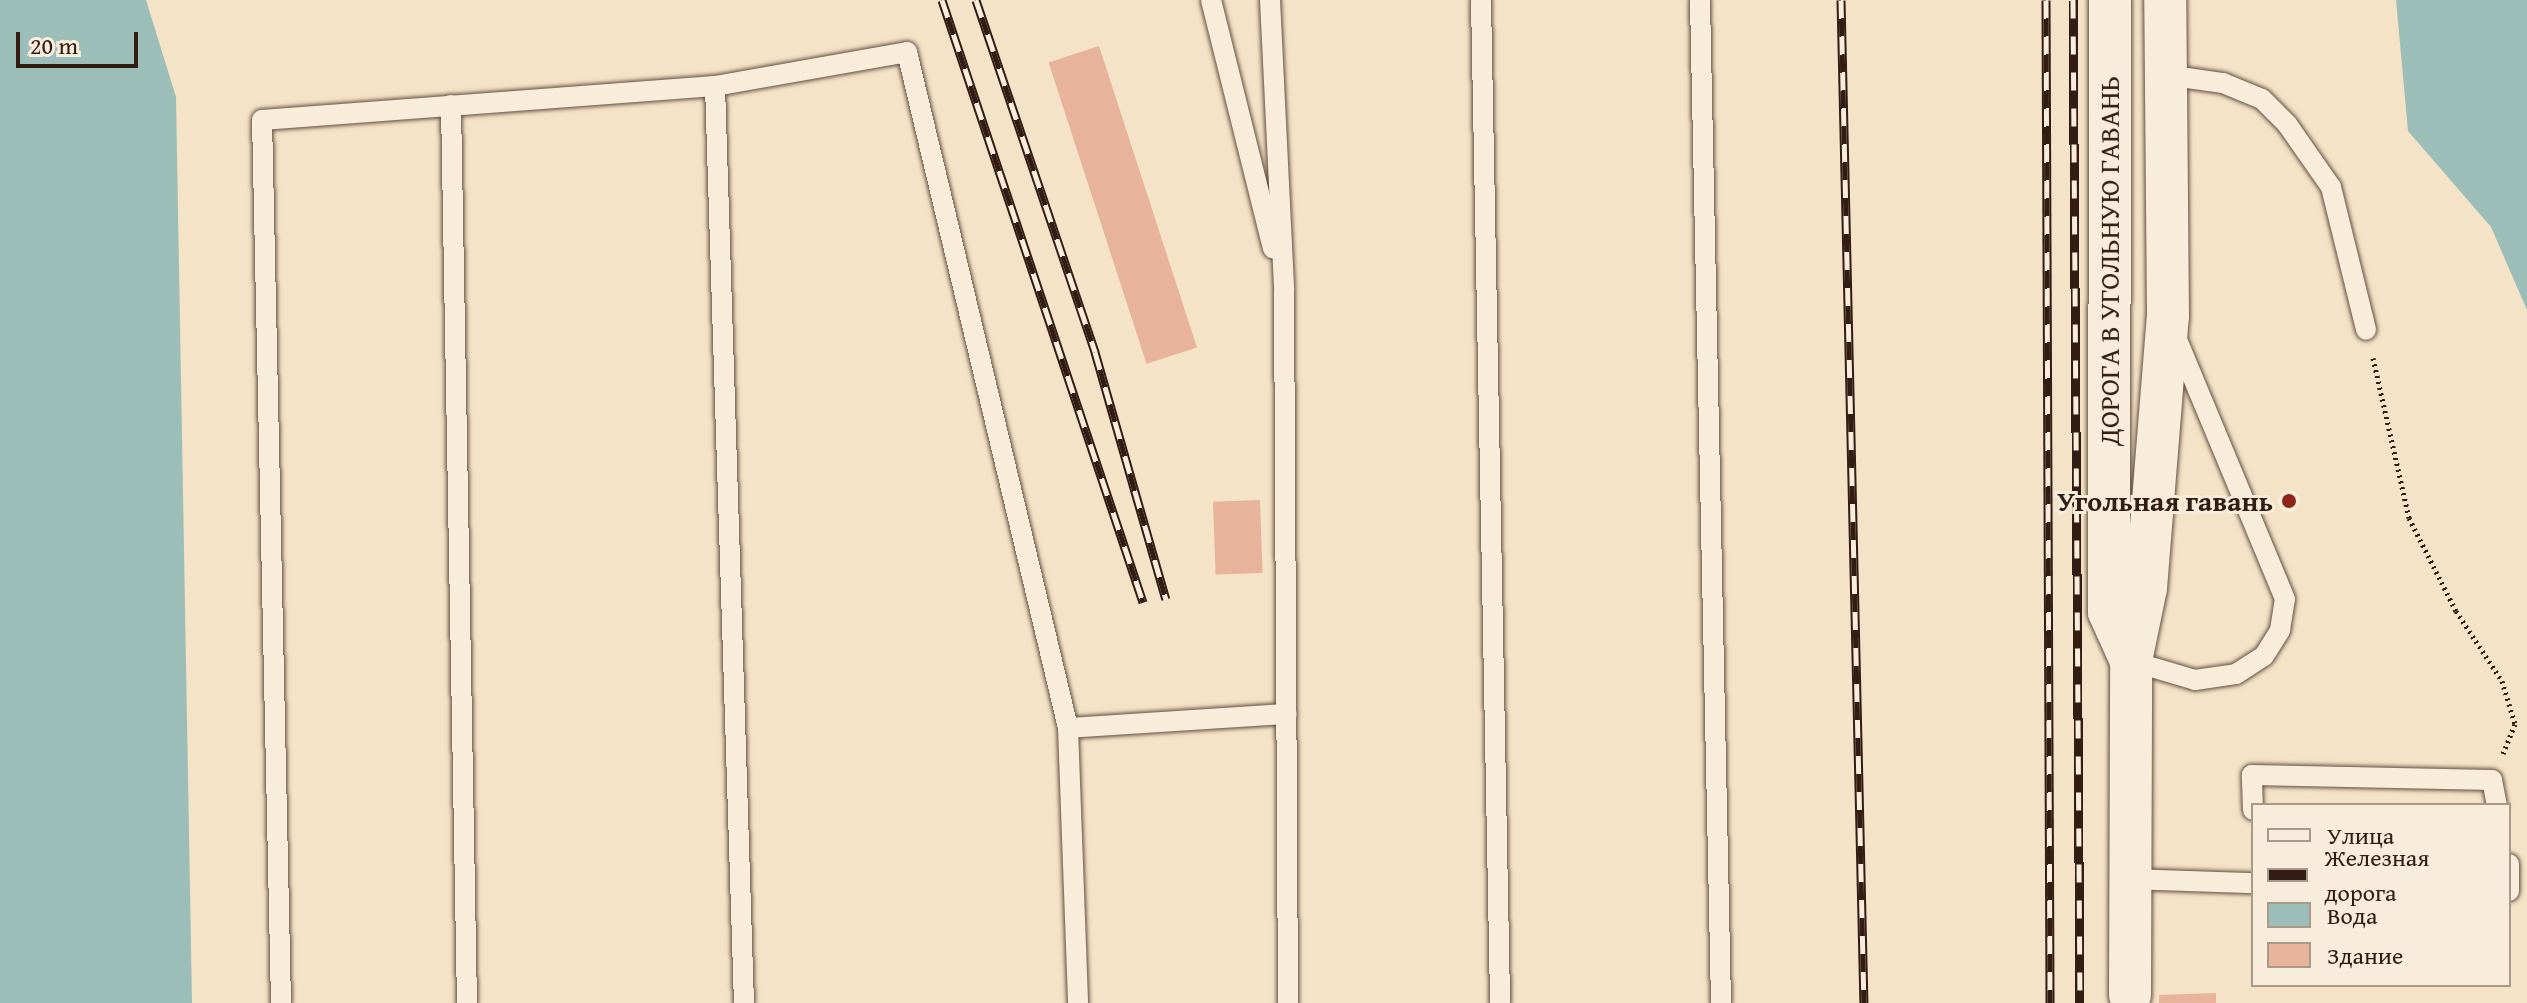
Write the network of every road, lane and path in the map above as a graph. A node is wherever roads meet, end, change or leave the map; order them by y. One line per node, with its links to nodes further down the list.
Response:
1 (1211, 0): 10 (lane)
2 (1270, 0): 10 (lane)
3 (1481, 0): 29 (lane)
4 (1700, 0): 30 (lane)
5 (2110, 0): 13 (street, ДОРОГА В УГОЛЬНУЮ ГАВАНЬ)
6 (2165, 0): 7 (street, ДОРОГА В УГОЛЬНУЮ ГАВАНЬ)
7 (2166, 75): 11 (street, ДОРОГА В УГОЛЬНУЮ ГАВАНЬ); 12 (lane)
8 (715, 86): 9 (lane); 16 (lane); 26 (lane)
9 (451, 105): 24 (lane); 25 (lane)
10 (1284, 291): 14 (lane)
11 (2168, 316): 13 (street, ДОРОГА В УГОЛЬНУЮ ГАВАНЬ); 13 (lane)
12 (2366, 330): 15 (path)
13 (2131, 661): 20 (street, ДОРОГА В УГОЛЬНУЮ ГАВАНЬ)
14 (1287, 714): 16 (lane); 28 (lane)
15 (2515, 724)
16 (1068, 728): 27 (lane)
17 (2253, 803): 18 (lane)
18 (2497, 803)
19 (2511, 871): 22 (lane)
20 (2130, 879): 21 (lane); 23 (street, ДОРОГА В УГОЛЬНУЮ ГАВАНЬ)
21 (2251, 883)
22 (2517, 891)
23 (2130, 999)
24 (281, 1003)
25 (467, 1003)
26 (744, 1003)
27 (1078, 1003)
28 (1288, 1003)
29 (1500, 1003)
30 (1721, 1003)

